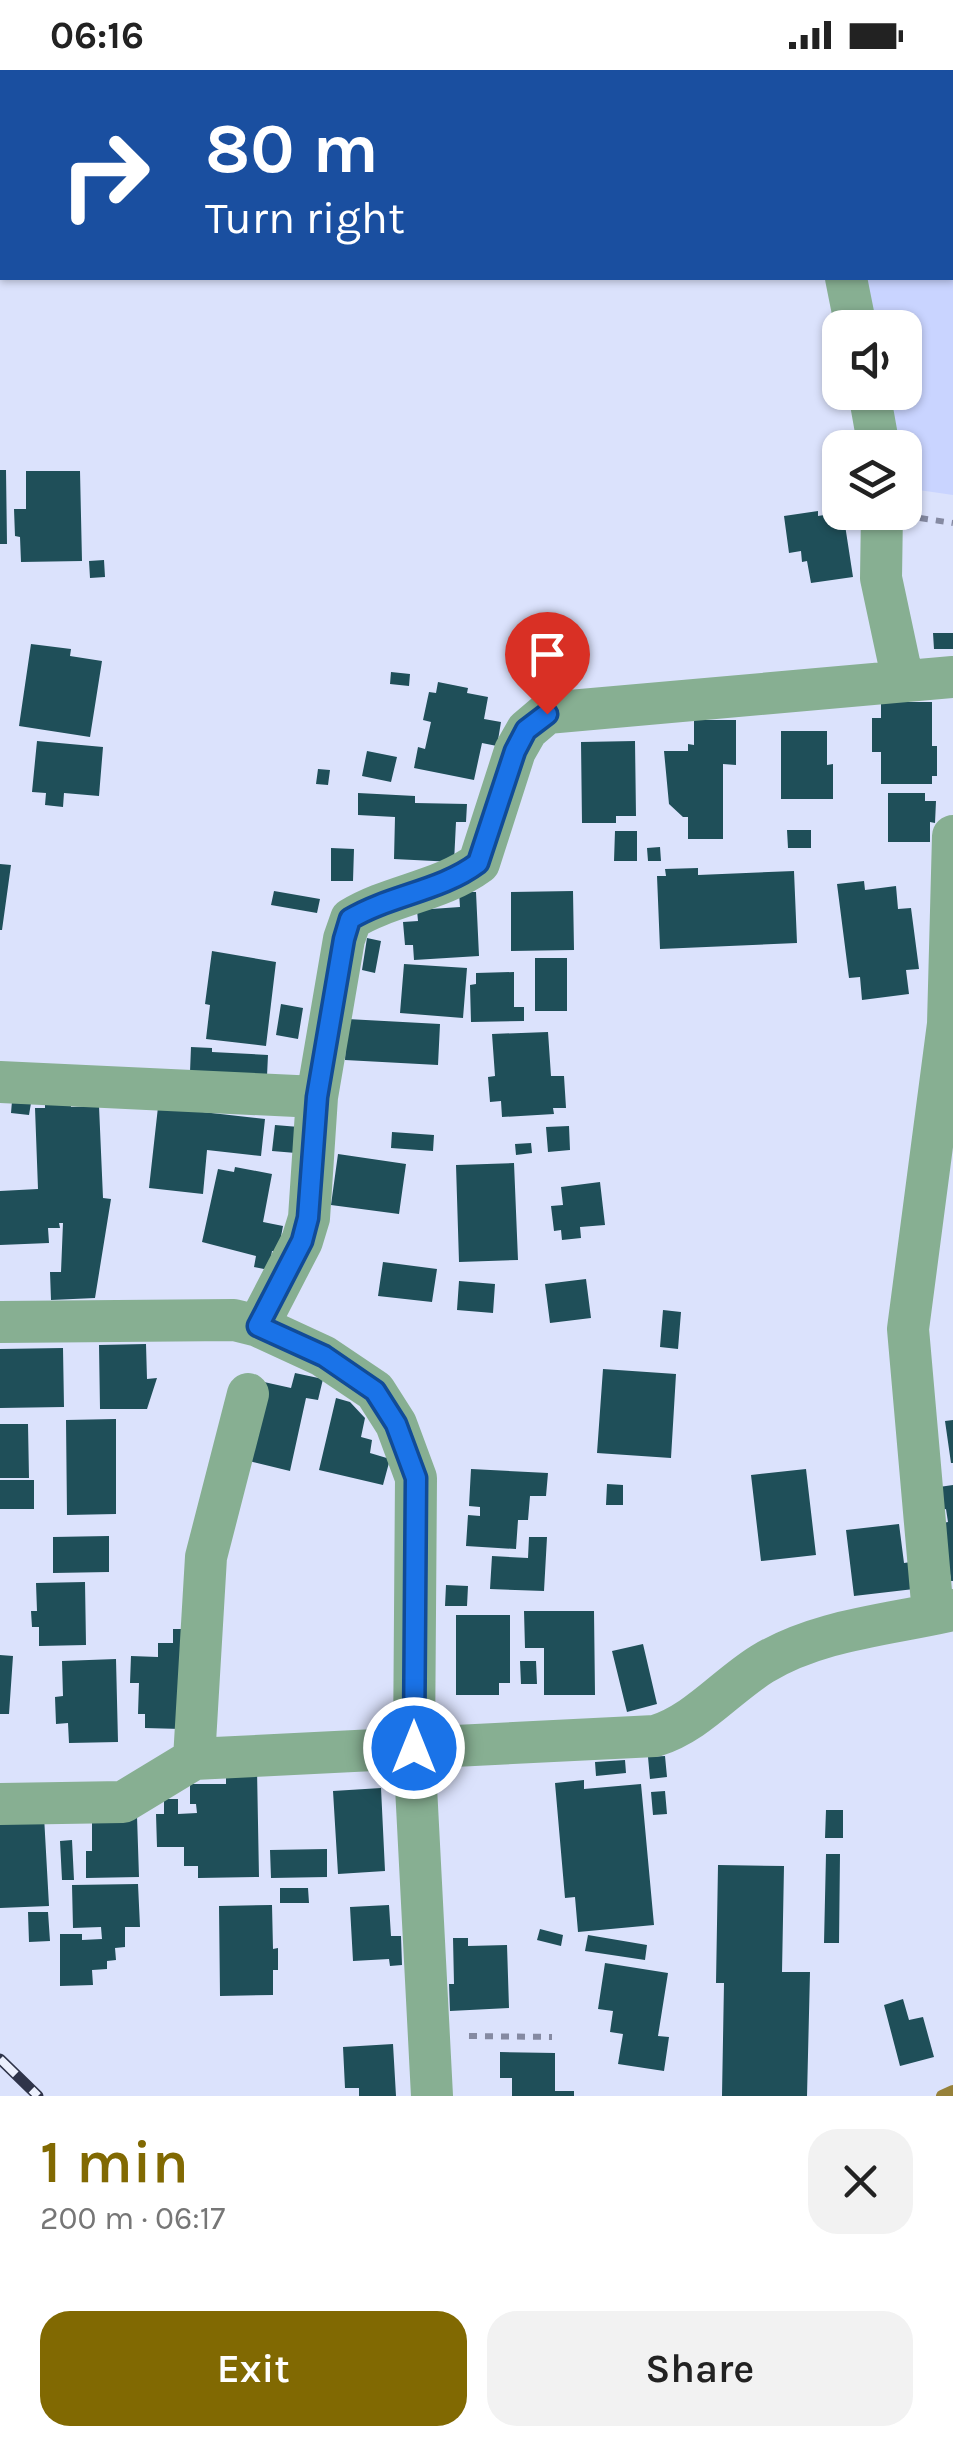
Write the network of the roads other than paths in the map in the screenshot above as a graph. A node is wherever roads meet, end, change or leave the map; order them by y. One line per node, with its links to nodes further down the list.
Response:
1 (846, 280): 2 (street)
2 (852, 310)
3 (882, 530): 5 (street)
4 (953, 677): 5 (street)
5 (903, 681): 8 (street)
6 (953, 836): 12 (street)
7 (0, 1082): 8 (street)
8 (317, 1097): 10 (street)
9 (0, 1322): 10 (street)
10 (258, 1326): 13 (street)
11 (248, 1394): 14 (street)
12 (943, 1612): 13 (street)
13 (414, 1748): 14 (street); 16 (street)
14 (194, 1758): 15 (street)
15 (0, 1804)
16 (432, 2096)

